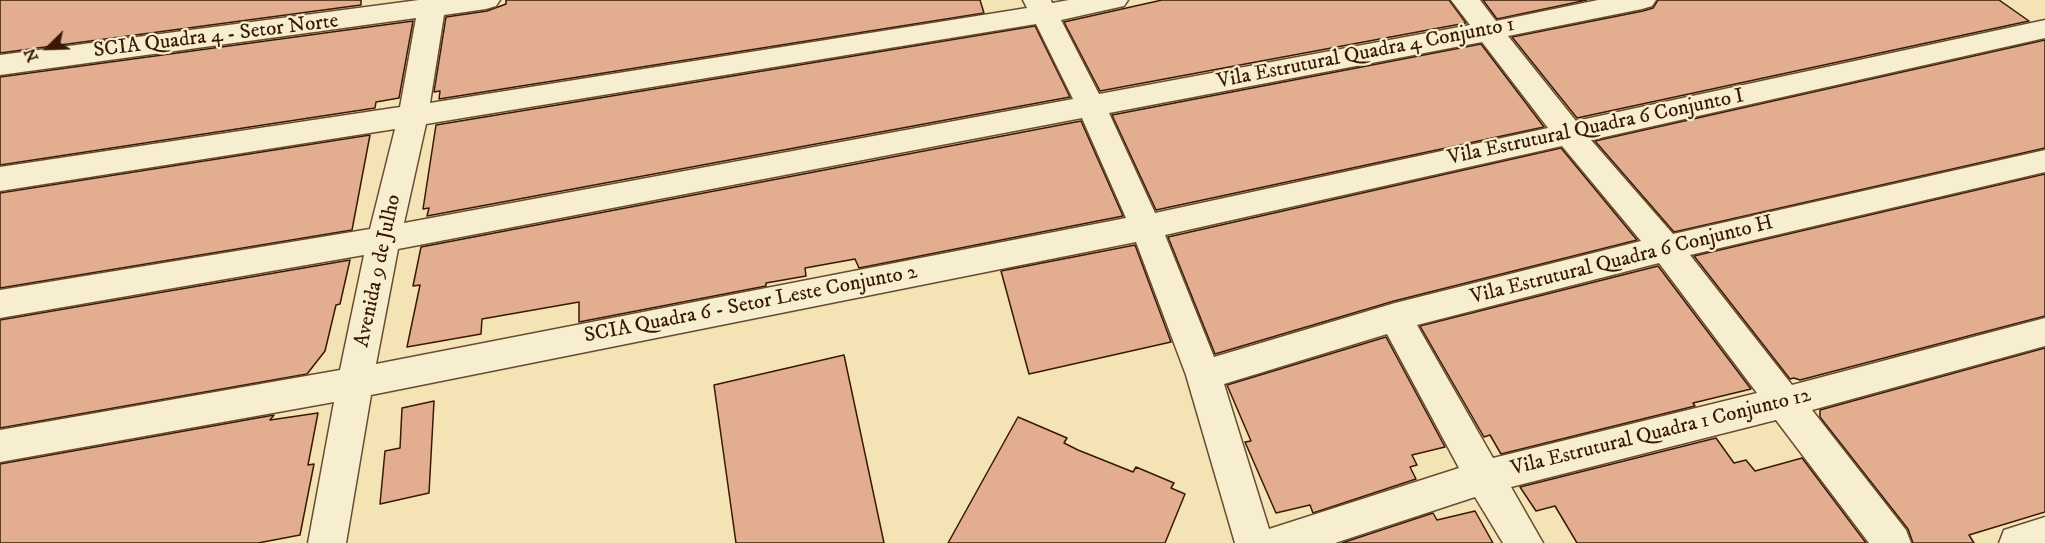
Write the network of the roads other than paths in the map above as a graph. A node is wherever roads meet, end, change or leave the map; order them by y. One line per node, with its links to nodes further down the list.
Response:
1 (486, 0): 5 (street, SCIA Quadra 4 - Setor Norte)
2 (1114, 0): 6 (street)
3 (1465, 0): 8 (street)
4 (1642, 0): 8 (street, Vila Estrutural Quadra 4 Conjunto 1)
5 (432, 4): 9 (street, SCIA Quadra 4 - Setor Norte); 11 (street, Avenida 9 de Julho)
6 (1041, 7): 10 (street); 11 (street)
7 (2045, 29): 12 (street, Vila Estrutural Quadra 6 Conjunto I)
8 (1490, 31): 10 (street, Vila Estrutural Quadra 4 Conjunto 1); 12 (street)
9 (0, 65)
10 (1091, 106): 15 (street); 16 (street, Vila Estrutural Quadra 4 Conjunto 1)
11 (413, 116): 14 (street); 16 (street, Avenida 9 de Julho)
12 (1569, 134): 15 (street, Vila Estrutural Quadra 6 Conjunto I); 17 (street)
13 (2045, 161): 17 (street, Vila Estrutural Quadra 6 Conjunto H)
14 (0, 179)
15 (1146, 227): 21 (street); 22 (street, SCIA Quadra 6 - Setor Leste Conjunto 2)
16 (384, 239): 18 (street, Vila Estrutural Quadra 4 Conjunto 1); 22 (street, Avenida 9 de Julho)
17 (1666, 249): 19 (street, Vila Estrutural Quadra 6 Conjunto H); 23 (street)
18 (0, 304)
19 (1395, 317): 21 (street, Vila Estrutural Quadra 6 Conjunto H); 25 (street)
20 (2045, 332): 23 (street, Vila Estrutural Quadra 1 Conjunto 12)
21 (1204, 375): 28 (street)
22 (355, 383): 24 (street, SCIA Quadra 6 - Setor Leste Conjunto 2); 27 (street, Avenida 9 de Julho)
23 (1785, 402): 25 (street, Vila Estrutural Quadra 1 Conjunto 12); 31 (street)
24 (0, 446)
25 (1484, 477): 29 (street, Vila Estrutural Quadra 1 Conjunto 12); 30 (street)
26 (2045, 535): 32 (street)
27 (327, 543)
28 (1254, 543)
29 (1280, 543)
30 (1524, 543)
31 (1892, 543)
32 (2018, 543)

